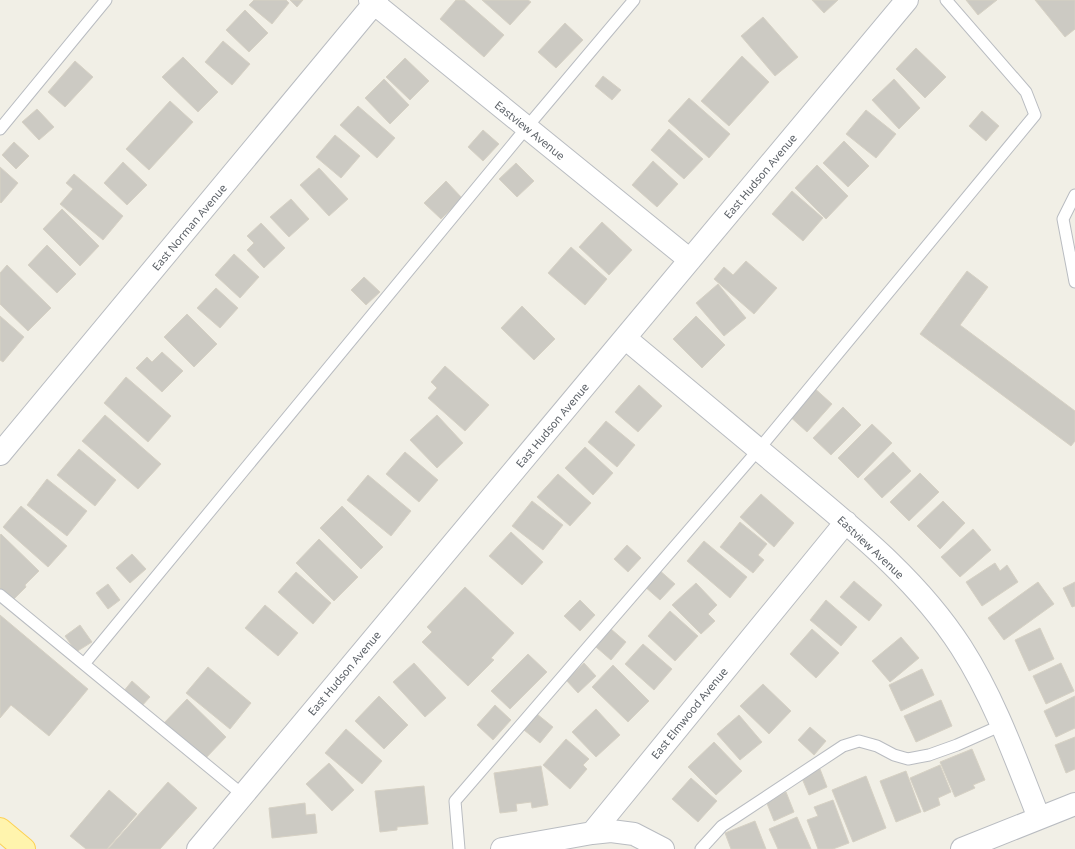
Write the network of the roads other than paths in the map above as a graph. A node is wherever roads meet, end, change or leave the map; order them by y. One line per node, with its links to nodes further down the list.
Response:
1 (106, 0): 7 (lane)
2 (634, 0): 6 (lane)
3 (907, 0): 9 (street, East Hudson Avenue)
4 (946, 0): 12 (lane)
5 (374, 1): 6 (street, Eastview Avenue); 13 (street, East Norman Avenue)
6 (527, 127): 9 (street, Eastview Avenue); 16 (lane)
7 (0, 129)
8 (1075, 195): 10 (lane)
9 (690, 260): 11 (street, East Hudson Avenue)
10 (1075, 282)
11 (625, 338): 12 (street, Eastview Avenue); 18 (street, East Hudson Avenue)
12 (759, 449): 14 (street, Eastview Avenue); 25 (lane)
13 (0, 454)
14 (846, 522): 17 (street, Eastview Avenue); 22 (street, East Elmwood Avenue)
15 (0, 595): 16 (lane)
16 (84, 664): 18 (lane)
17 (1002, 724): 20 (street, Eastview Avenue); 28 (lane)
18 (243, 795): 24 (street, East Hudson Avenue)
19 (1075, 804): 20 (street)
20 (1039, 818): 29 (street)
21 (0, 829): 23 (main road)
22 (592, 833): 26 (street); 27 (street)
23 (24, 849)
24 (198, 849)
25 (459, 849)
26 (502, 849)
27 (663, 849)
28 (701, 849)
29 (962, 849)

